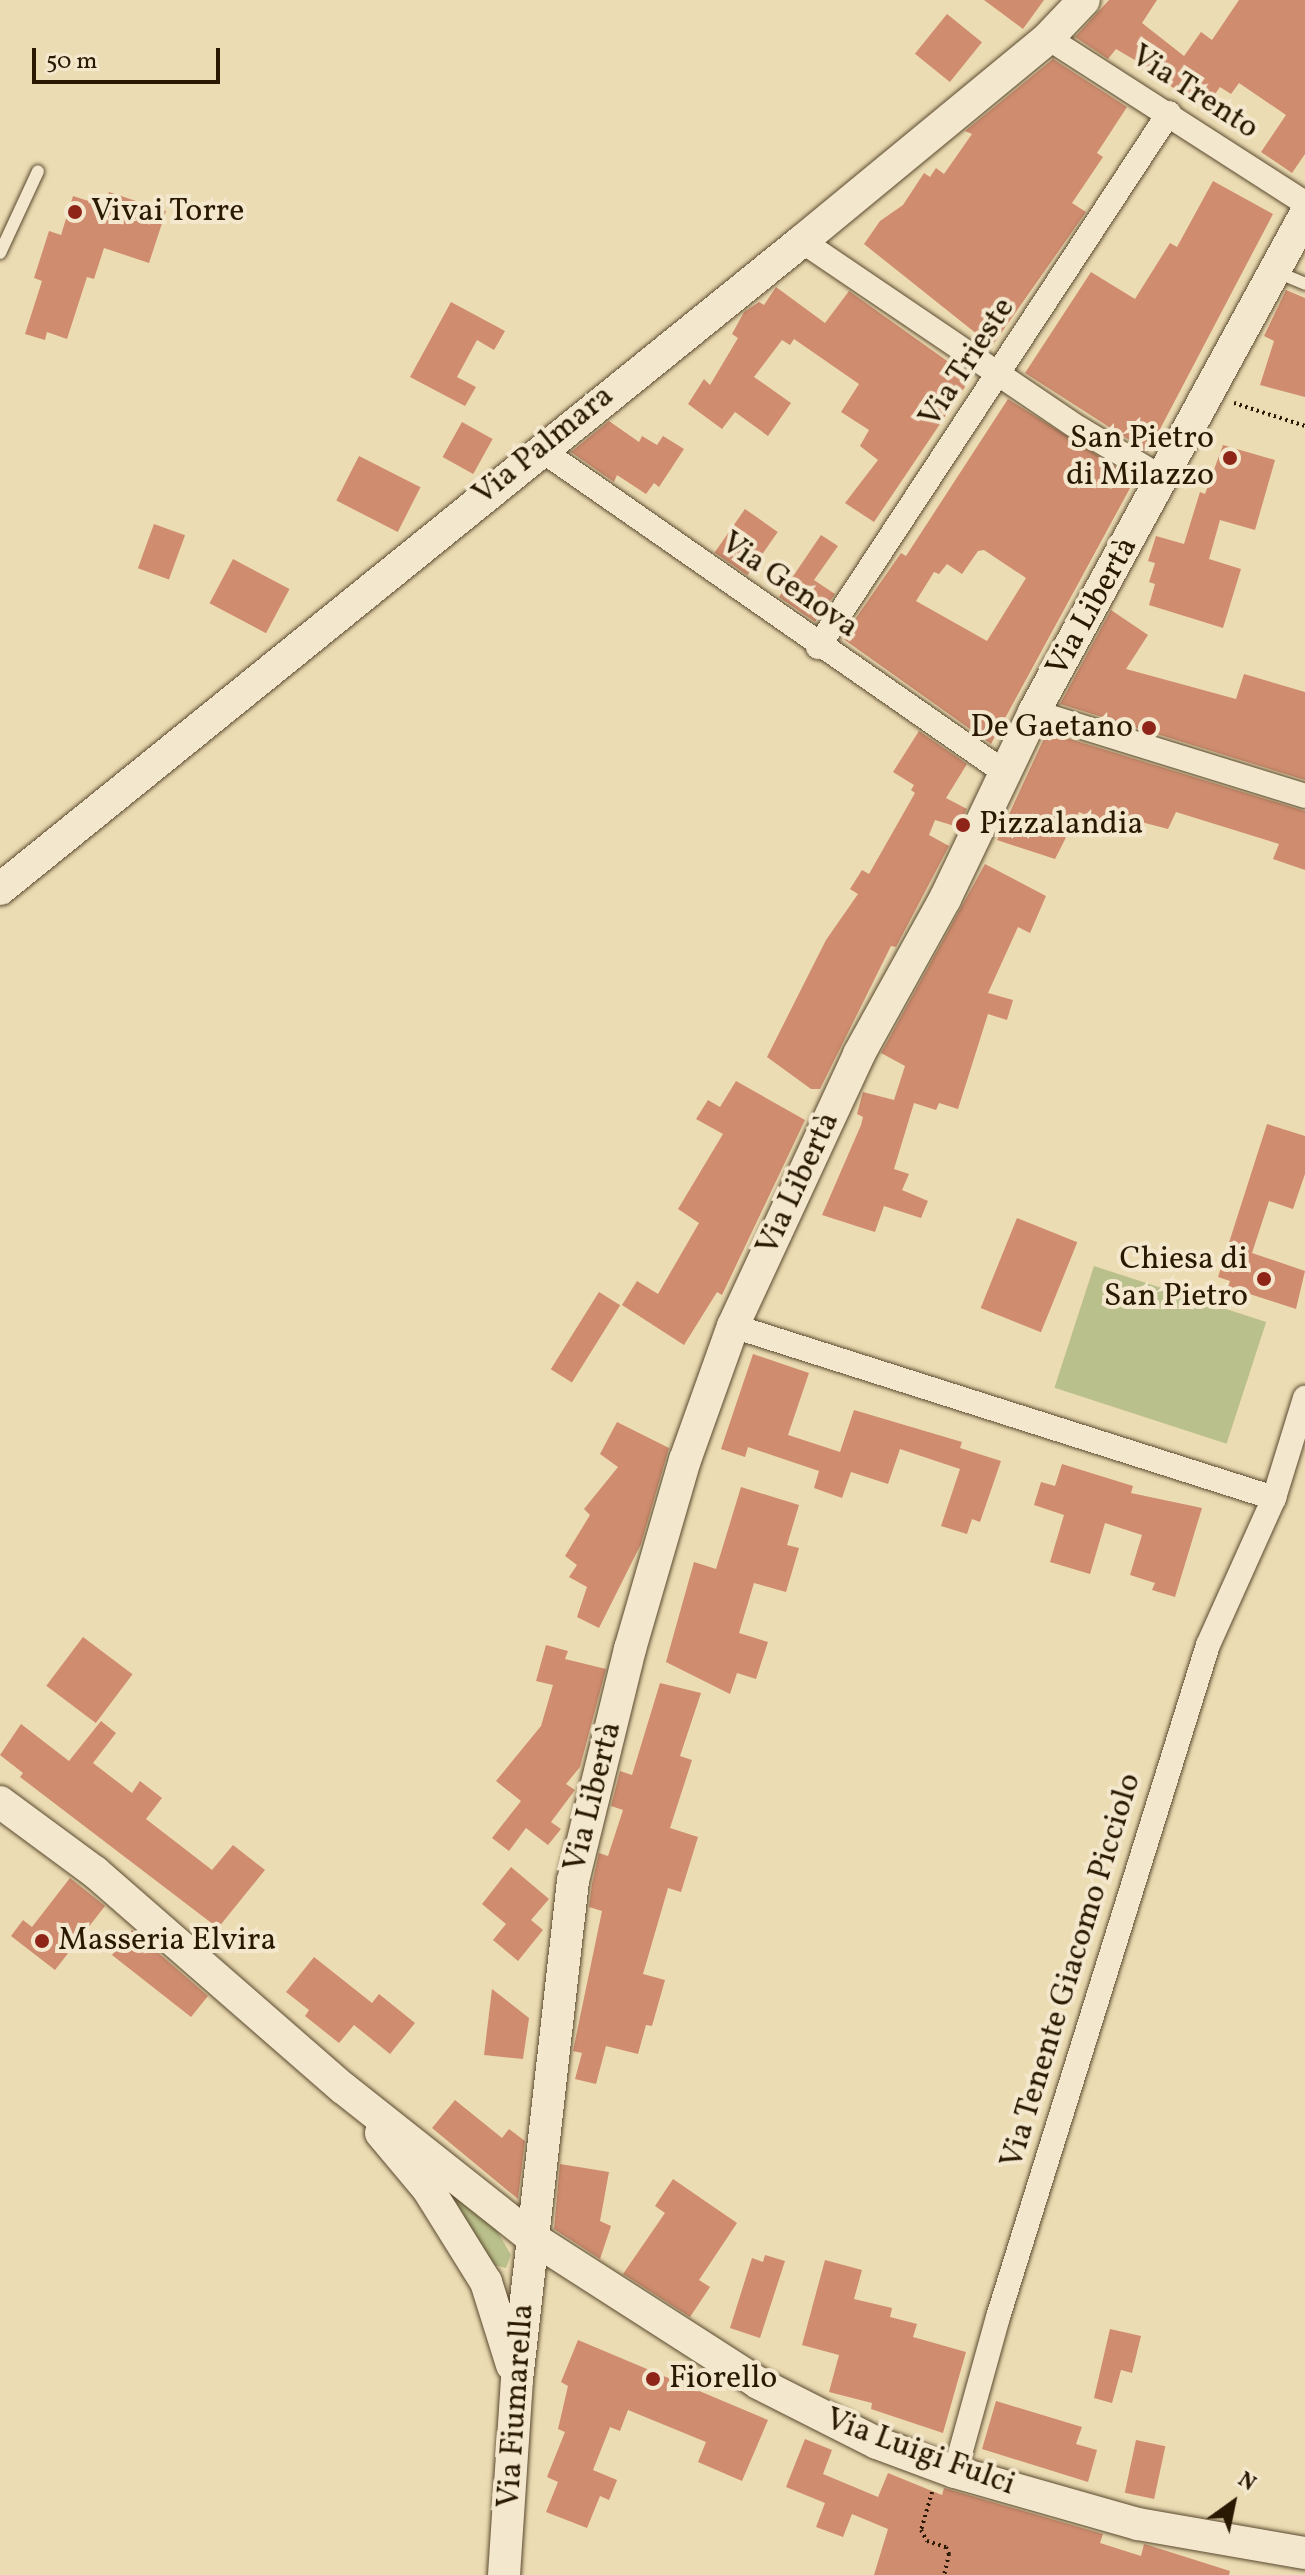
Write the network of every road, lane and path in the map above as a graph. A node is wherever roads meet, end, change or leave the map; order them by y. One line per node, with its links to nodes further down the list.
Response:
1 (1084, 0): 2 (street, Via Palmara)
2 (1048, 38): 3 (street, Via Trento); 7 (street, Via Palmara)
3 (1169, 113): 5 (street, Via Trento); 11 (street, Via Trieste)
4 (38, 171): 8 (lane)
5 (1305, 203)
6 (1305, 215): 9 (street, Via Libertà)
7 (802, 241): 11 (street); 14 (street, Via Palmara)
8 (0, 253)
9 (1275, 271): 10 (lane); 12 (street, Via Libertà)
10 (1305, 284)
11 (999, 375): 15 (street); 16 (street, Via Trieste)
12 (1210, 393): 13 (path); 15 (street, Via Libertà)
13 (1305, 426)
14 (540, 449): 16 (street, Via Genova); 20 (street, Via Palmara)
15 (1164, 479): 17 (street, Via Libertà)
16 (818, 647): 18 (street, Via Genova)
17 (1034, 712): 18 (street, Via Libertà); 19 (street)
18 (1004, 772): 21 (street, Via Libertà)
19 (1305, 796)
20 (0, 889)
21 (733, 1326): 23 (street); 26 (street, Via Libertà)
22 (1305, 1398): 23 (street, Via Tenente Giacomo Picciolo)
23 (1274, 1498): 30 (street, Via Tenente Giacomo Picciolo)
24 (4, 1813): 25 (street)
25 (343, 2088): 26 (street, Via Luigi Fulci); 28 (street)
26 (531, 2237): 27 (street, Via Fiumarella); 30 (street, Via Luigi Fulci)
27 (527, 2279): 28 (street); 29 (street, Via Fiumarella)
28 (486, 2282): 29 (street)
29 (517, 2380): 32 (street, Via Fiumarella)
30 (947, 2469): 31 (street, Via Luigi Fulci); 33 (path)
31 (1305, 2553)
32 (504, 2575)
33 (944, 2575)

